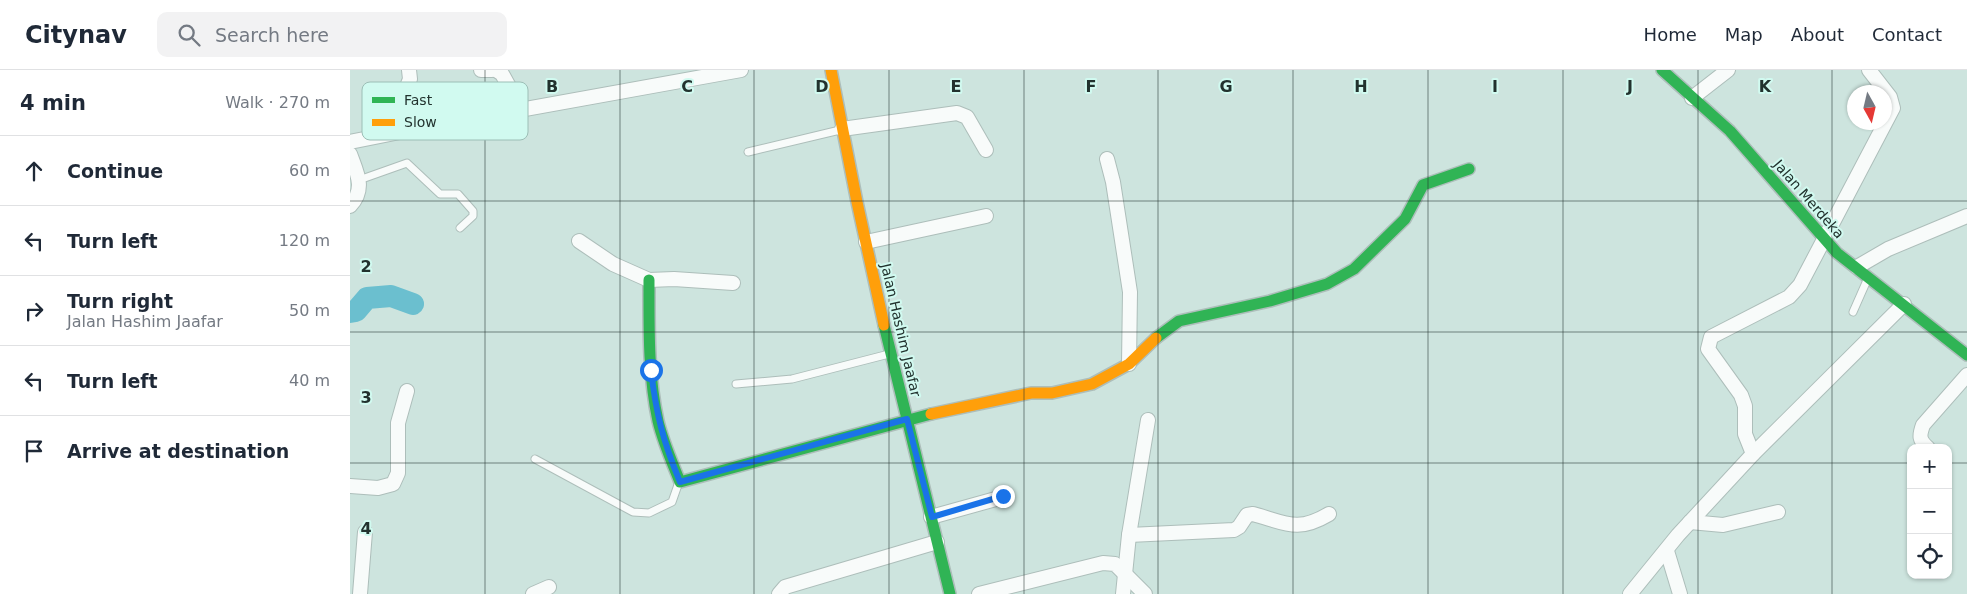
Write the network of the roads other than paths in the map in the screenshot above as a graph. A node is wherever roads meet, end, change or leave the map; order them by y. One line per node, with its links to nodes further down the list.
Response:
1 (481, 70): 2 (street)
2 (492, 70)
3 (496, 70): 9 (street)
4 (741, 70): 11 (street)
5 (832, 70): 12 (street, Jalan Hashim Jaafar)
6 (1662, 70): 10 (street, Jalan Merdeka)
7 (1728, 70): 10 (street)
8 (1869, 70): 23 (street)
9 (506, 82)
10 (1692, 98): 23 (street, Jalan Merdeka)
11 (528, 109)
12 (842, 129): 13 (street); 14 (lane); 25 (street, Jalan Hashim Jaafar)
13 (986, 150)
14 (748, 152)
15 (350, 154): 18 (street)
16 (1107, 158): 34 (street)
17 (1469, 169): 34 (street)
18 (359, 180): 19 (street); 22 (lane)
19 (350, 206)
20 (986, 216): 25 (street)
21 (1967, 216): 26 (street)
22 (460, 228)
23 (1823, 238): 26 (street, Jalan Merdeka); 41 (street)
24 (579, 241): 28 (street)
25 (866, 242): 32 (street, Jalan Hashim Jaafar)
26 (1857, 267): 27 (street, Jalan Merdeka)
27 (1869, 276): 30 (street, Jalan Merdeka); 31 (lane)
28 (650, 280): 29 (street); 43 (street)
29 (732, 283)
30 (1904, 304): 33 (street, Jalan Merdeka); 41 (street)
31 (1853, 312)
32 (890, 354): 36 (lane); 38 (street, Jalan Hashim Jaafar)
33 (1967, 356)
34 (1128, 364): 38 (street)
35 (1967, 375): 40 (street)
36 (736, 384)
37 (407, 391): 44 (street)
38 (907, 419): 43 (street); 48 (street, Jalan Hashim Jaafar)
39 (1148, 420): 51 (street)
40 (1924, 444)
41 (1753, 454): 49 (street)
42 (535, 459): 43 (lane)
43 (680, 482)
44 (350, 486)
45 (1003, 496): 48 (street)
46 (1778, 512): 49 (street)
47 (1329, 514): 51 (street)
48 (932, 517): 52 (street, Jalan Hashim Jaafar)
49 (1690, 522): 53 (street)
50 (365, 532): 56 (street)
51 (1129, 535): 54 (street)
52 (937, 542): 58 (street); 59 (street, Jalan Hashim Jaafar)
53 (1667, 551): 63 (street); 64 (street)
54 (1125, 573): 60 (street); 61 (street); 62 (street)
55 (549, 587): 57 (street)
56 (360, 594)
57 (534, 594)
58 (779, 594)
59 (950, 594)
60 (980, 594)
61 (1123, 594)
62 (1144, 594)
63 (1630, 594)
64 (1680, 594)

